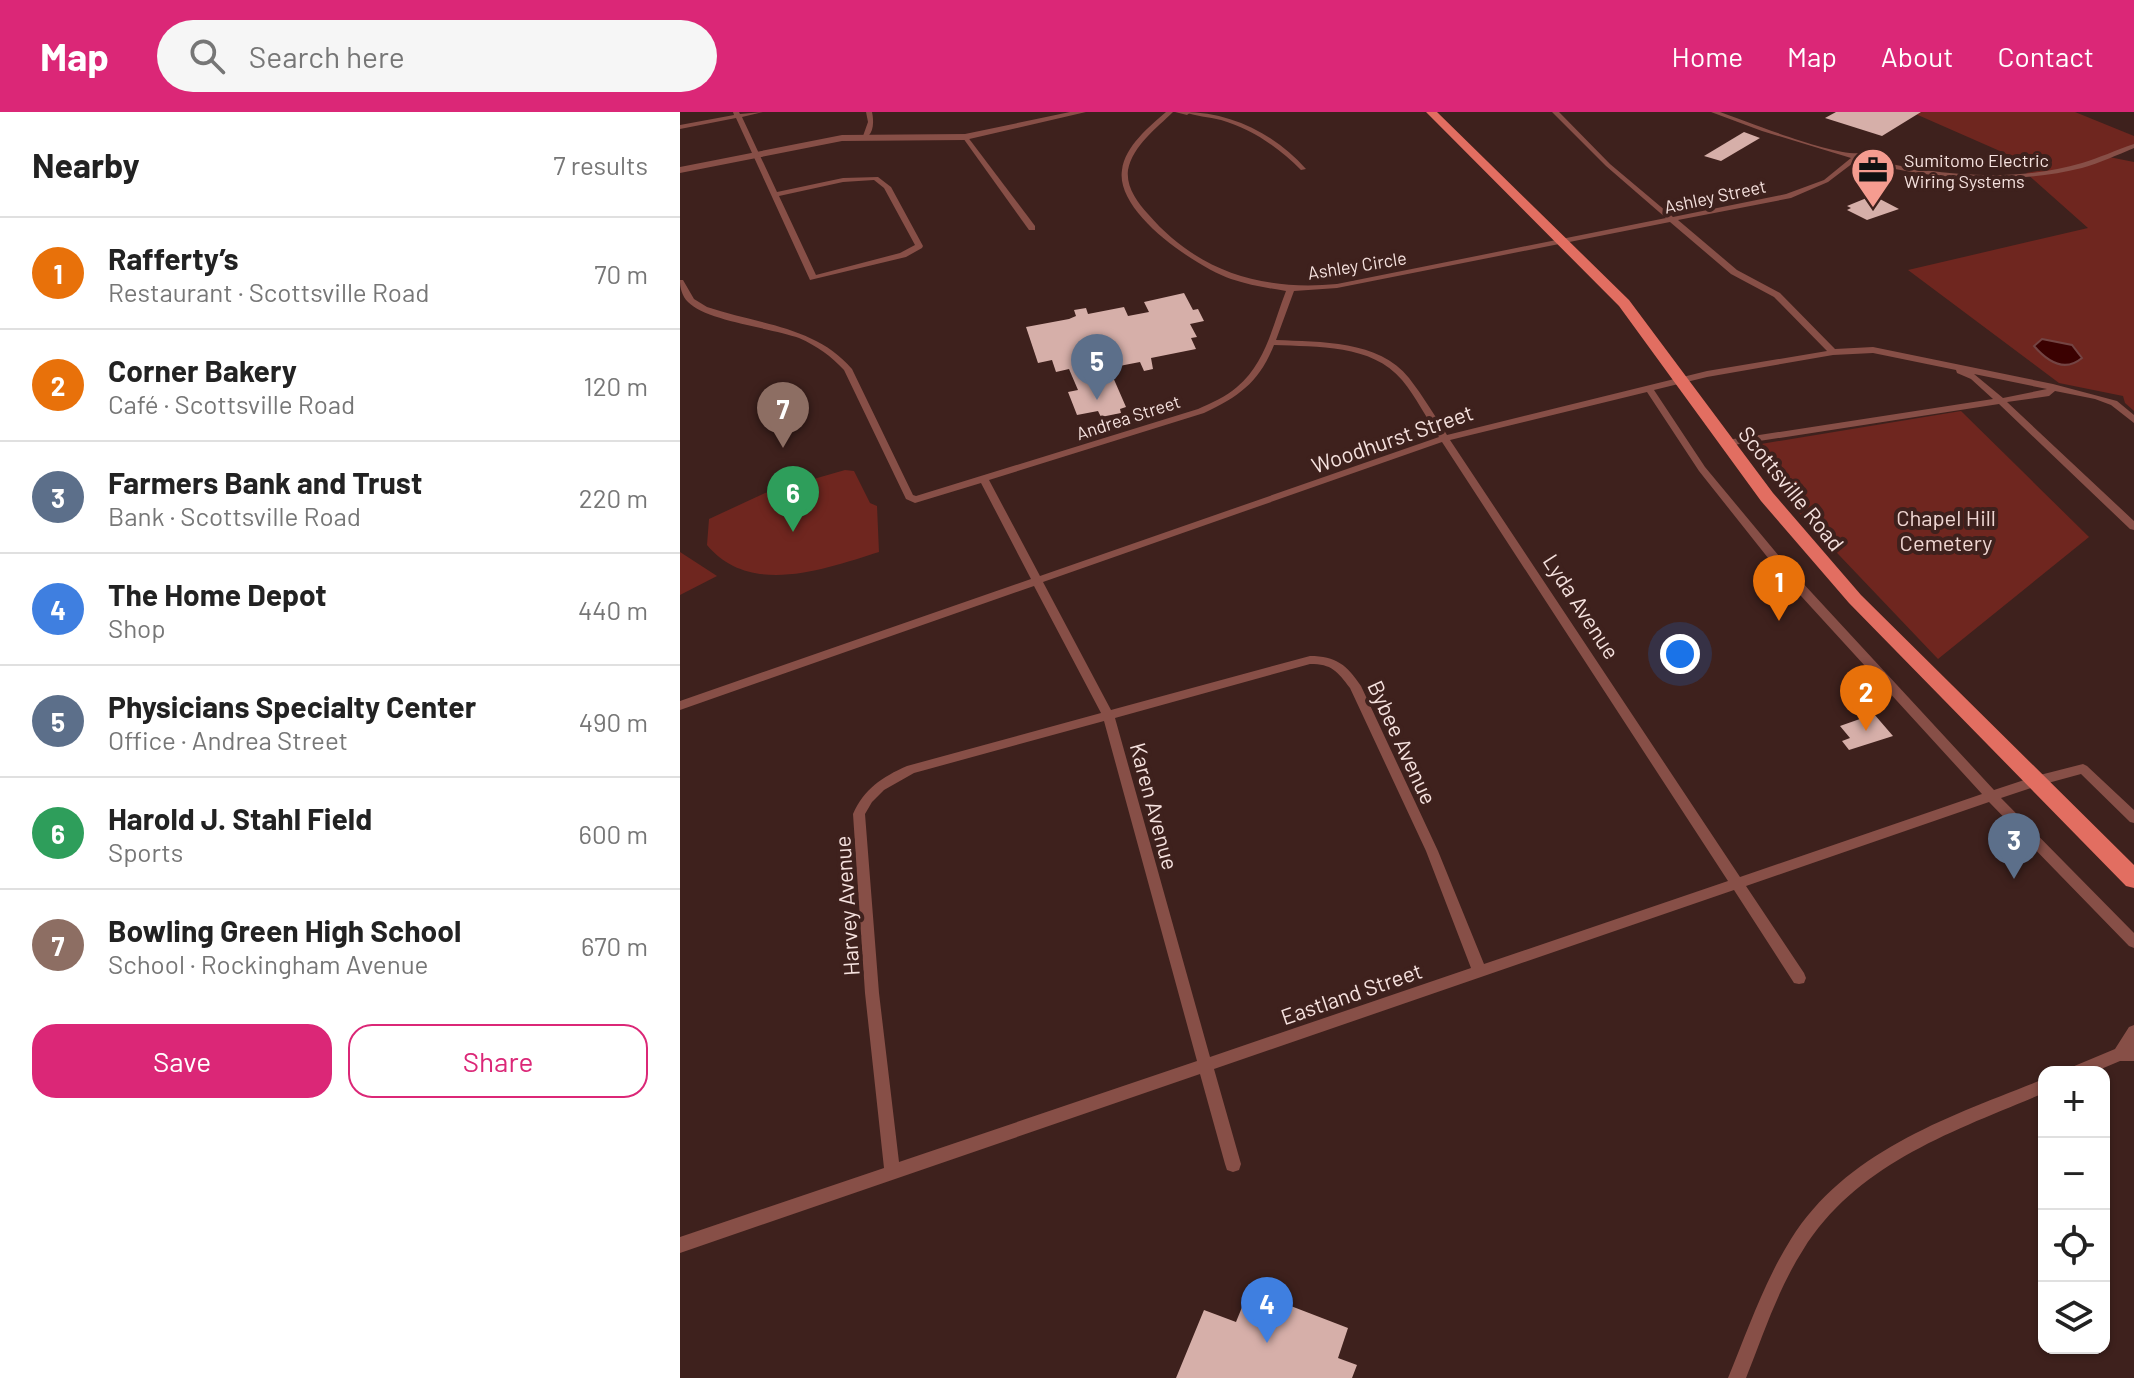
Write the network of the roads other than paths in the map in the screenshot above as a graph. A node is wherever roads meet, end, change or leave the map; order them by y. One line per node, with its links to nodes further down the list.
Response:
1 (760, 112): 10 (street)
2 (869, 112): 14 (street)
3 (1082, 112): 15 (street)
4 (1170, 112): 12 (street, Ashley Circle)
5 (1184, 112): 11 (street); 12 (street)
6 (1431, 112): 24 (main road, Scottsville Road)
7 (1555, 112): 22 (street)
8 (1714, 112): 18 (street)
9 (1735, 112): 18 (street)
10 (737, 114): 13 (street); 17 (street)
11 (1210, 114): 19 (street)
12 (1163, 119): 26 (street, Ashley Circle)
13 (680, 127)
14 (866, 136): 15 (street); 17 (street)
15 (965, 137): 23 (street)
16 (2134, 146): 18 (street)
17 (757, 155): 20 (street); 21 (street)
18 (1857, 157): 22 (street, Ashley Street)
19 (1303, 169)
20 (680, 172)
21 (775, 195): 21 (street)
22 (1675, 221): 24 (street, Ashley Street); 28 (street)
23 (1032, 228)
24 (1565, 242): 26 (street, Ashley Circle); 30 (main road, Scottsville Road)
25 (680, 282): 37 (street, Andrea Street)
26 (1290, 290): 27 (street, Andrea Street)
27 (1270, 342): 35 (street, Lyda Avenue); 37 (street, Andrea Street)
28 (1833, 352): 29 (street, Woodhurst Street); 30 (street, Woodhurst Street)
29 (1931, 360): 31 (street, Woodhurst Street); 33 (street)
30 (1682, 380): 32 (street, Woodhurst Street); 36 (main road, Scottsville Road)
31 (2053, 387): 33 (street); 34 (street, Woodhurst Street)
32 (1650, 390): 35 (street, Woodhurst Street); 43 (street)
33 (2000, 400): 36 (street); 38 (street)
34 (2134, 420)
35 (1447, 438): 39 (street, Woodhurst Street); 46 (street, Lyda Avenue)
36 (1727, 443): 42 (main road, Scottsville Road)
37 (984, 480): 39 (street, Karen Avenue)
38 (2134, 527)
39 (1039, 581): 40 (street, Woodhurst Street); 41 (street, Karen Avenue)
40 (680, 706)
41 (1108, 715): 48 (street, Bybee Avenue); 53 (street, Karen Avenue); 56 (street, Harvey Avenue)
42 (2036, 781): 43 (street, Eastland Street); 44 (street, Eastland Street); 45 (main road, Scottsville Road)
43 (1991, 796): 46 (street, Eastland Street); 47 (street)
44 (2134, 818)
45 (2134, 879)
46 (1737, 884): 48 (street, Eastland Street); 49 (street, Lyda Avenue)
47 (2134, 942)
48 (1480, 972): 53 (street, Eastland Street)
49 (1799, 978)
50 (2134, 1032): 51 (street)
51 (2127, 1054): 52 (street)
52 (2094, 1066)
53 (1205, 1067): 55 (street, Karen Avenue); 56 (street, Eastland Street)
54 (2038, 1089): 58 (street)
55 (1233, 1164)
56 (892, 1172): 57 (street, Eastland Street)
57 (680, 1245)
58 (1737, 1378)

